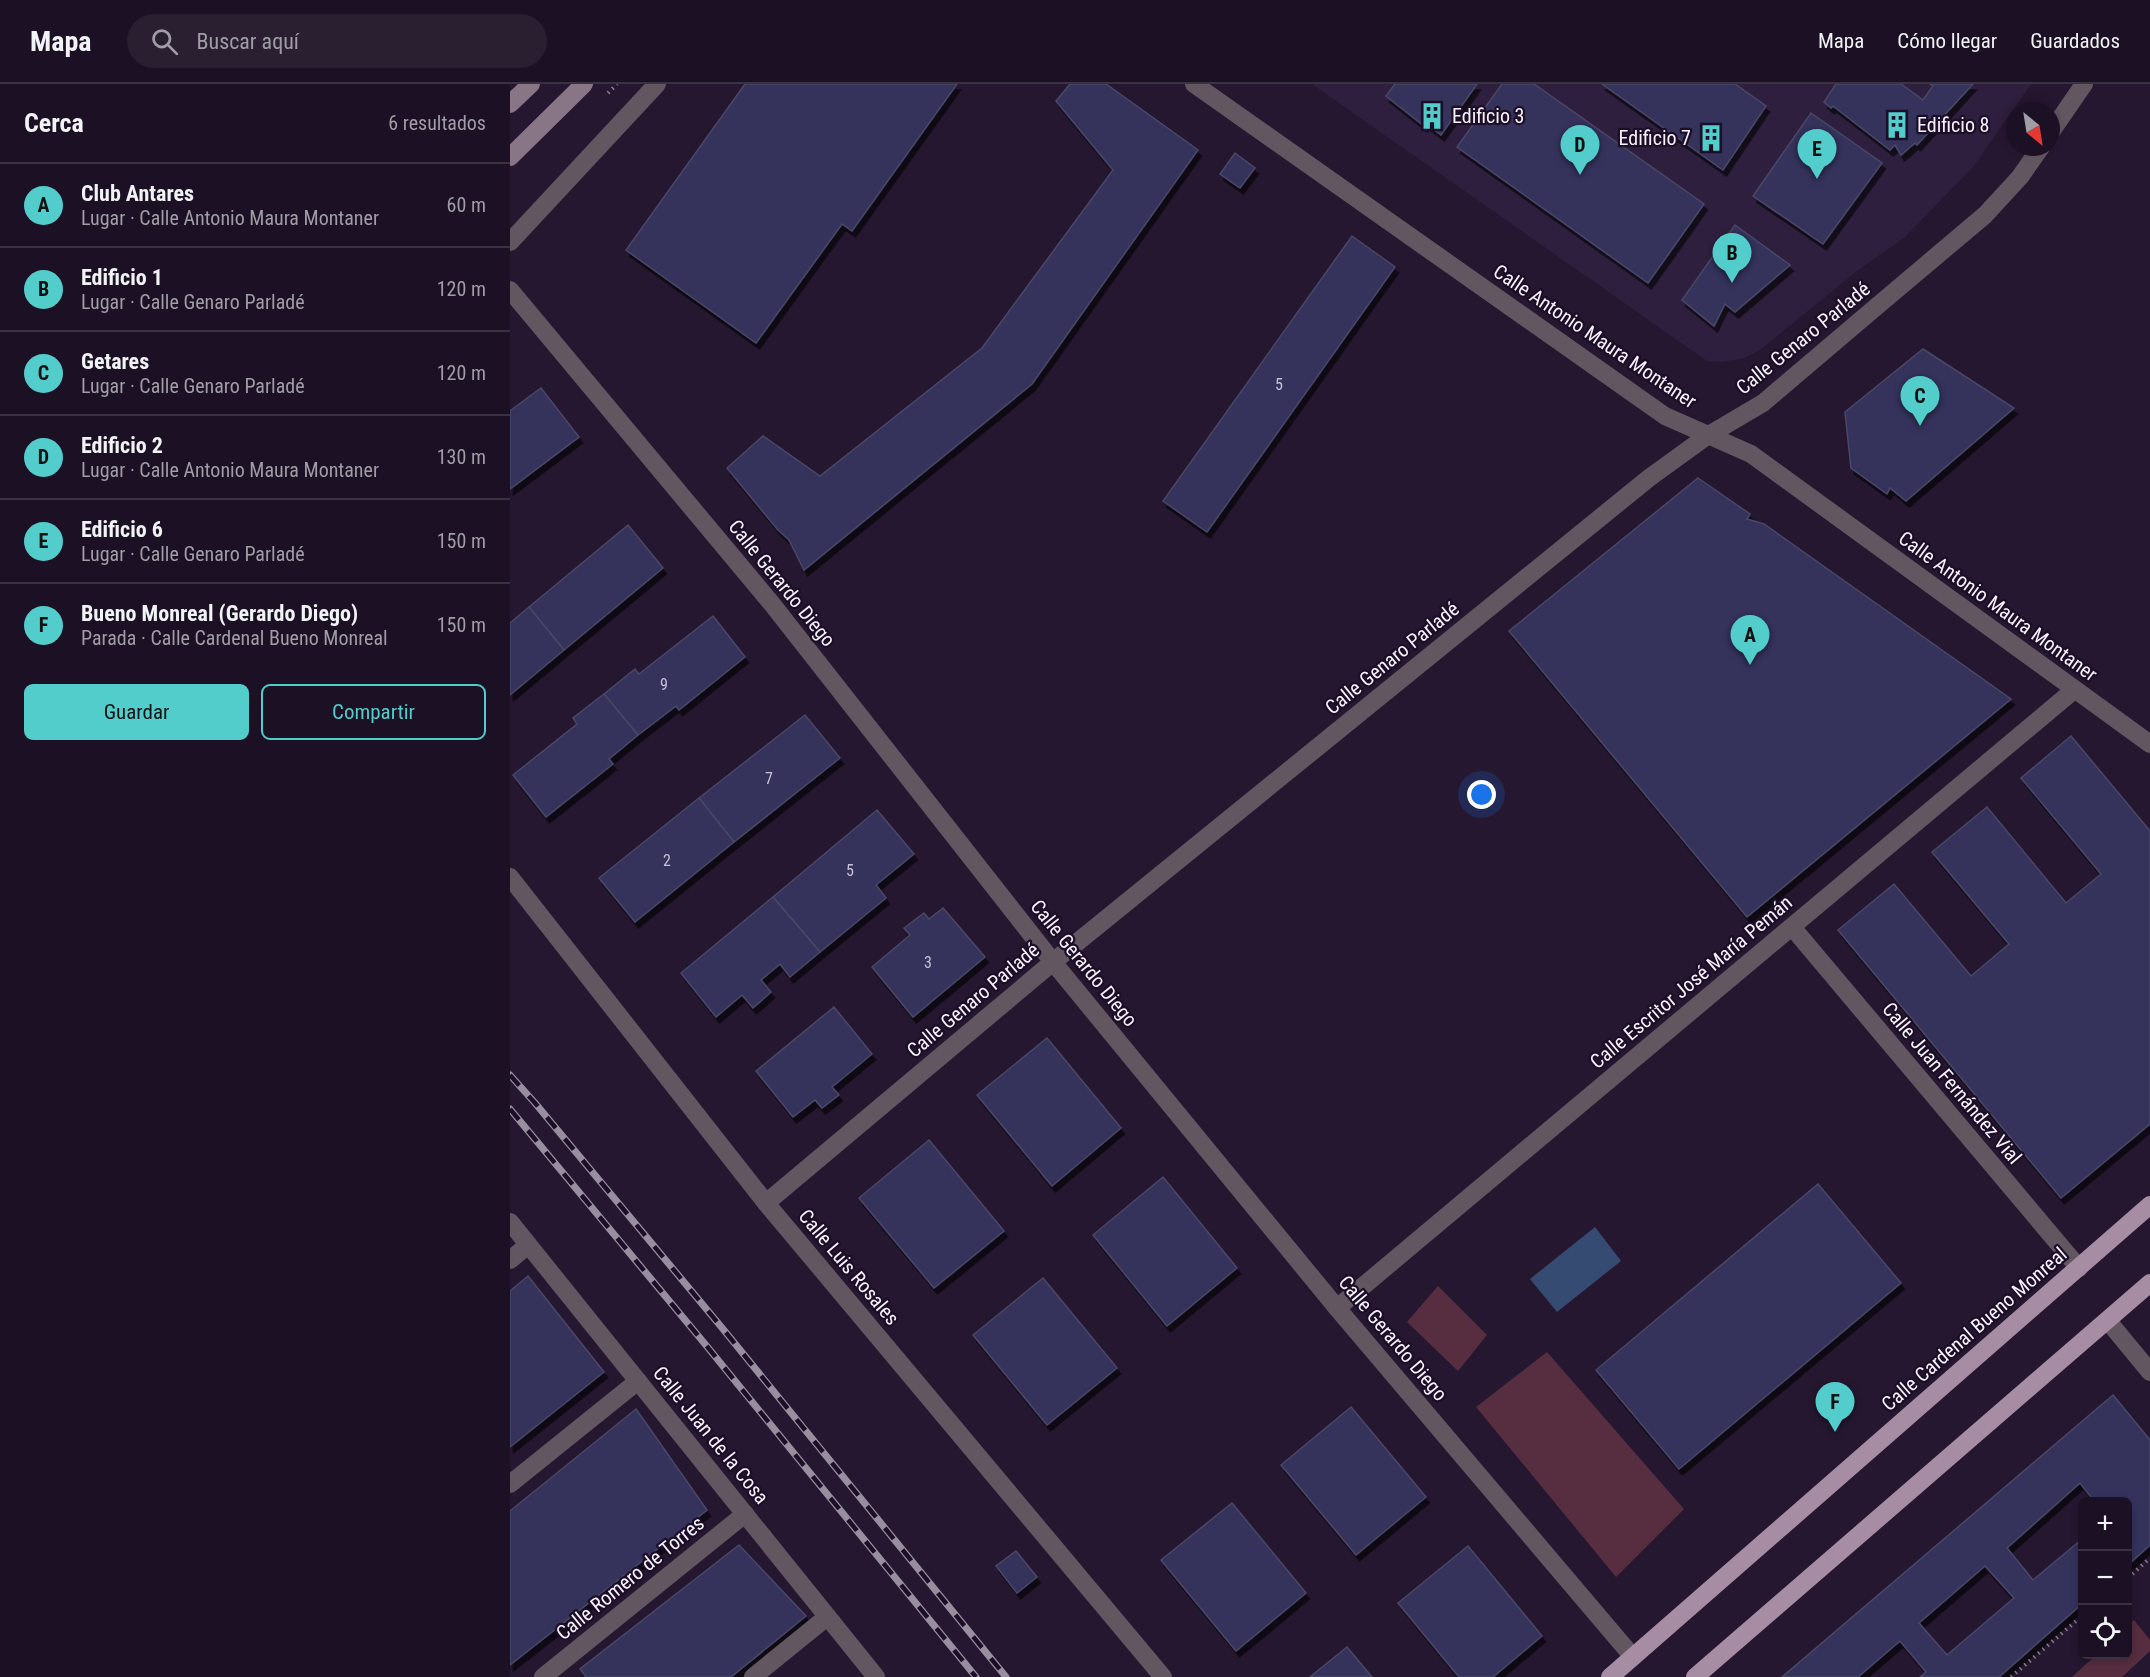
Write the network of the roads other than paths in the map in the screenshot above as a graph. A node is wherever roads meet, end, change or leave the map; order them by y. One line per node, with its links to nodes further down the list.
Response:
1 (531, 84): 6 (main road)
2 (584, 84): 9 (main road)
3 (657, 84): 10 (street)
4 (1194, 84): 12 (street, Calle Antonio Maura Montaner)
5 (2084, 84): 7 (street)
6 (510, 104)
7 (2060, 119)
8 (2035, 156): 12 (street, Calle Genaro Parladé)
9 (510, 158)
10 (510, 242)
11 (510, 290): 17 (street, Calle Gerardo Diego)
12 (1707, 436): 13 (street, Calle Antonio Maura Montaner); 17 (street, Calle Genaro Parladé)
13 (2074, 690): 14 (street, Calle Antonio Maura Montaner); 16 (street, Calle Escritor José María Pemán)
14 (2150, 744)
15 (510, 877): 18 (street, Calle Luis Rosales)
16 (1792, 927): 23 (street, Calle Juan Fernández Vial); 25 (street, Calle Escritor José María Pemán)
17 (1053, 962): 18 (street, Calle Genaro Parladé); 25 (street, Calle Gerardo Diego)
18 (766, 1203): 36 (street, Calle Luis Rosales)
19 (2150, 1205): 23 (main road, Calle Cardenal Bueno Monreal)
20 (510, 1222): 21 (street, Calle Juan de la Cosa)
21 (528, 1245): 22 (street); 28 (street, Calle Juan de la Cosa)
22 (510, 1260)
23 (2079, 1268): 32 (main road, Calle Cardenal Bueno Monreal)
24 (2150, 1283): 26 (main road)
25 (1337, 1308): 32 (street, Calle Gerardo Diego)
26 (2108, 1321): 27 (street); 38 (main road)
27 (2150, 1372)
28 (638, 1381): 29 (street); 30 (street, Calle Juan de la Cosa)
29 (510, 1484)
30 (746, 1514): 31 (street, Calle Juan de la Cosa); 33 (street, Calle Romero de Torres)
31 (828, 1617): 34 (street); 35 (street, Calle Juan de la Cosa)
32 (1633, 1657): 37 (main road, Calle Cardenal Bueno Monreal)
33 (543, 1677)
34 (753, 1677)
35 (876, 1677)
36 (1163, 1677)
37 (1610, 1677)
38 (1695, 1677)

